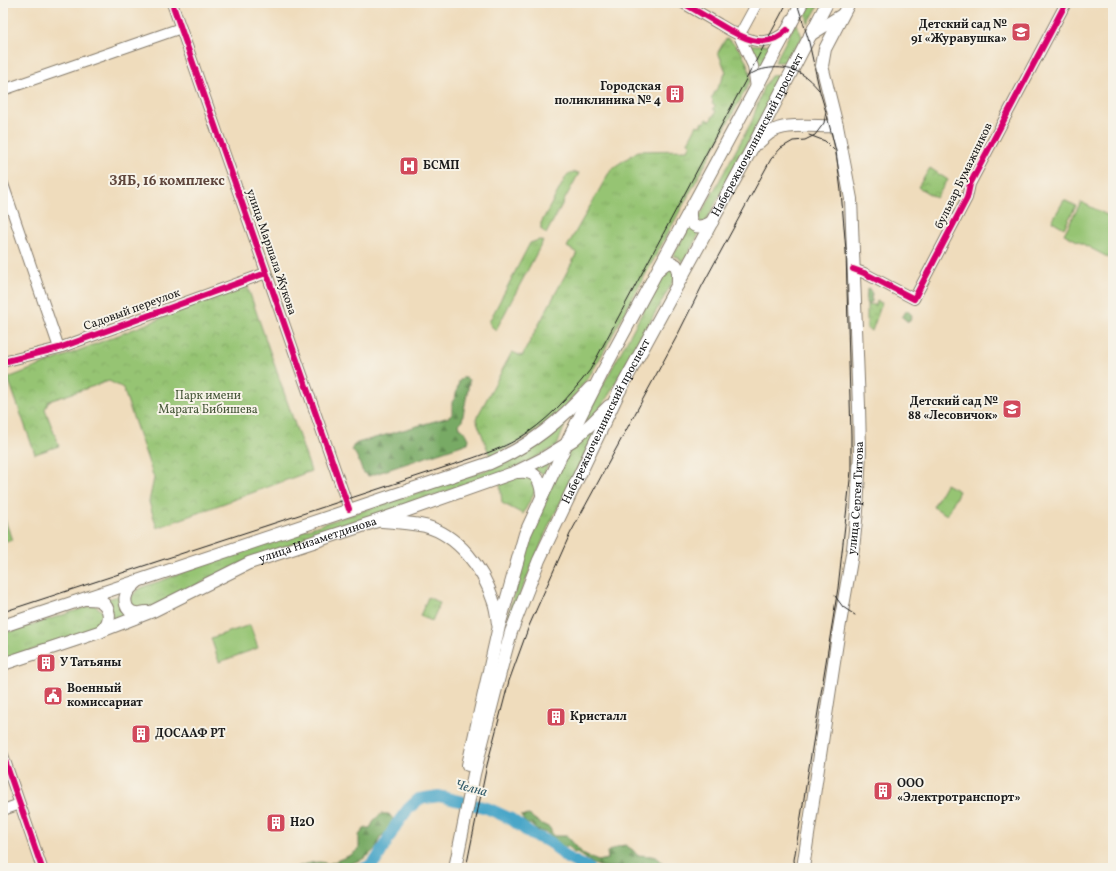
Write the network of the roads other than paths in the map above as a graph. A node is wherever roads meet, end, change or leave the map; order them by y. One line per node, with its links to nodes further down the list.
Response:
1 (172, 3): 9 (street, улица Маршала Жукова)
2 (683, 3): 11 (street)
3 (757, 3): 11 (street)
4 (802, 3): 10 (main road, Набережночелнинский проспект)
5 (827, 3): 12 (main road, Набережночелнинский проспект)
6 (849, 3): 8 (main road, улица Сергея Титова)
7 (1066, 3): 20 (street, бульвар Бумажников)
8 (843, 14): 12 (main road); 15 (main road, улица Сергея Титова)
9 (181, 28): 14 (street); 21 (street, улица Маршала Жукова)
10 (787, 30): 11 (street); 13 (main road, Набережночелнинский проспект)
11 (739, 36): 13 (street)
12 (810, 36): 16 (main road, Набережночелнинский проспект)
13 (756, 88): 18 (main road, Набережночелнинский проспект)
14 (3, 90)
15 (837, 126): 16 (main road); 20 (main road, улица Сергея Титова)
16 (751, 150): 19 (main road, Набережночелнинский проспект)
17 (3, 184): 24 (street)
18 (690, 210): 19 (main road); 22 (main road, Набережночелнинский проспект)
19 (712, 222): 23 (main road, Набережночелнинский проспект)
20 (854, 269): 48 (main road, улица Сергея Титова)
21 (266, 272): 24 (street, Садовый переулок); 31 (street, улица Маршала Жукова)
22 (657, 272): 23 (main road); 26 (main road, Набережночелнинский проспект)
23 (678, 285): 27 (main road, Набережночелнинский проспект)
24 (59, 348): 25 (street, Садовый переулок)
25 (3, 362)
26 (601, 375): 28 (main road, Набережночелнинский проспект); 31 (main road, улица Низаметдинова)
27 (618, 394): 28 (main road, улица Низаметдинова); 41 (main road, Набережночелнинский проспект)
28 (566, 444): 29 (main road, улица Низаметдинова); 30 (main road, Набережночелнинский проспект)
29 (516, 472): 30 (main road); 32 (main road, улица Низаметдинова)
30 (542, 494): 37 (main road, Набережночелнинский проспект)
31 (349, 509): 33 (main road, улица Низаметдинова)
32 (377, 521): 35 (main road, улица Низаметдинова); 37 (main road)
33 (140, 580): 34 (main road, улица Низаметдинова); 35 (main road)
34 (85, 599): 36 (main road, улица Низаметдинова); 38 (main road)
35 (153, 611): 38 (main road, улица Низаметдинова)
36 (3, 626)
37 (499, 626): 41 (main road, Набережночелнинский проспект)
38 (99, 632): 39 (main road, улица Низаметдинова)
39 (3, 664)
40 (3, 755): 42 (street)
41 (470, 773): 44 (main road, Набережночелнинский проспект)
42 (20, 804): 43 (street); 45 (street)
43 (3, 810)
44 (454, 850): 46 (main road, Набережночелнинский проспект); 47 (main road, Набережночелнинский проспект)
45 (42, 868)
46 (446, 868)
47 (455, 868)
48 (803, 868)

